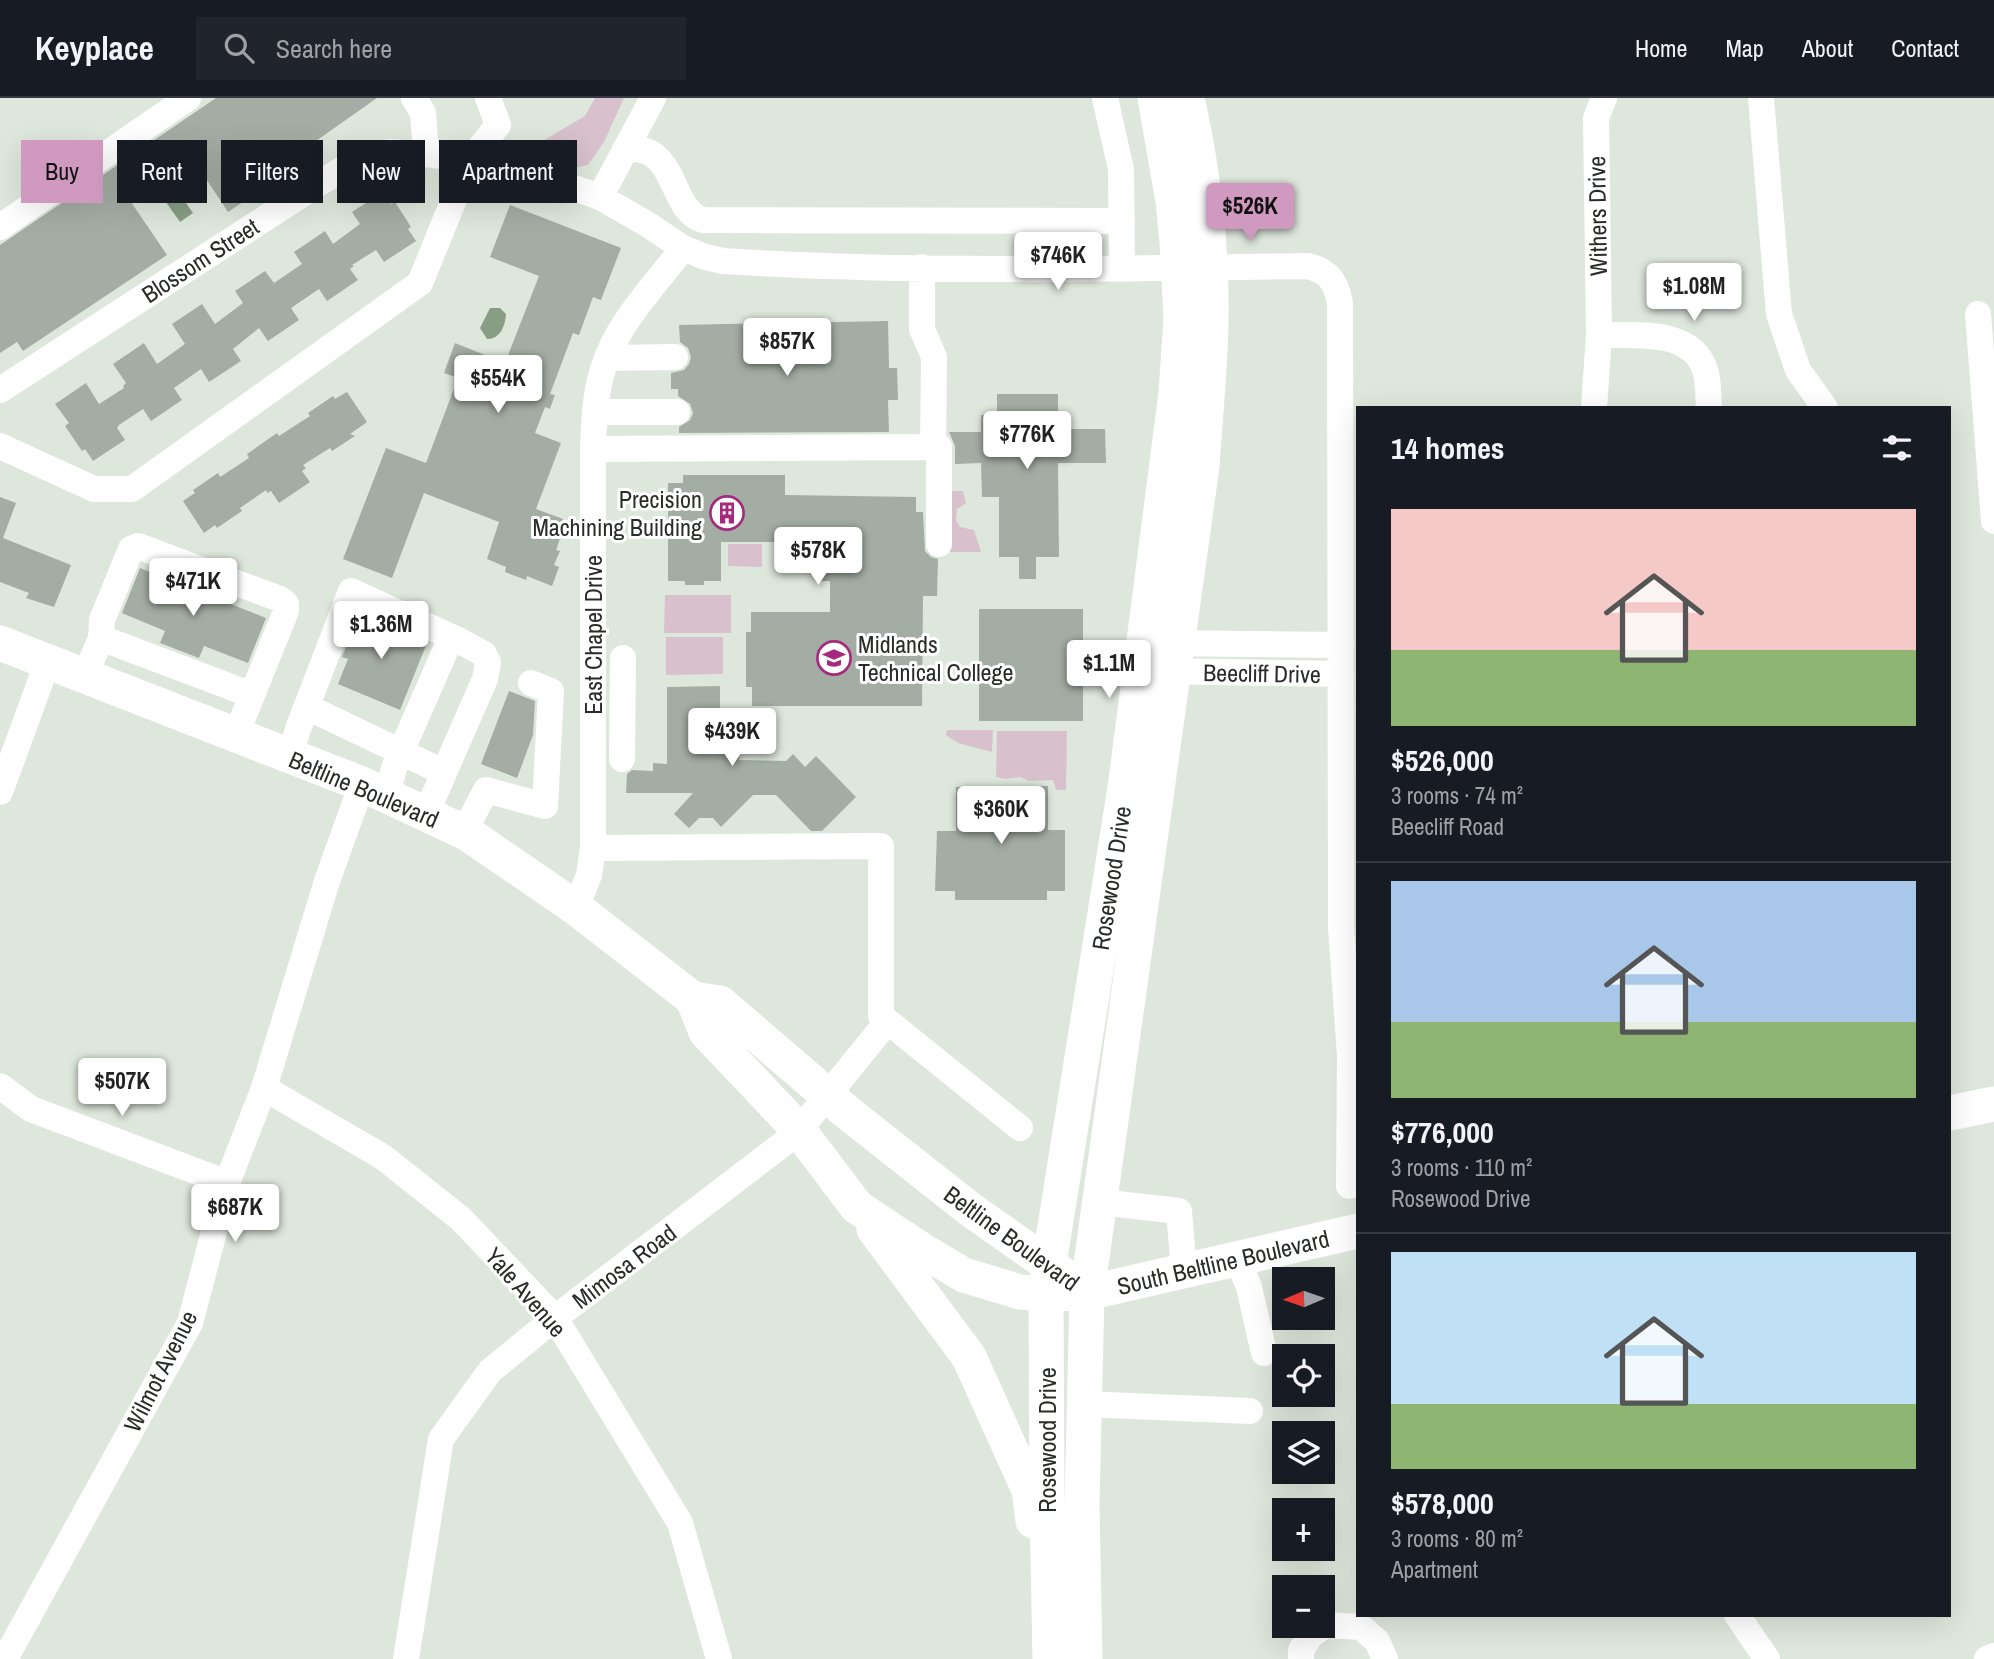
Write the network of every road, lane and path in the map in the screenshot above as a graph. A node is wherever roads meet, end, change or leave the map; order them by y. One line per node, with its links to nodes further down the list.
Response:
1 (188, 98): 18 (street)
2 (414, 98): 12 (street)
3 (488, 98): 10 (street)
4 (653, 98): 11 (street)
5 (1105, 98): 17 (street)
6 (1155, 98): 22 (main road, Rosewood Drive)
7 (1187, 98): 22 (main road, Rosewood Drive)
8 (1604, 98): 24 (street, Withers Drive)
9 (1761, 98): 30 (street)
10 (486, 140)
11 (625, 149): 15 (street); 17 (street)
12 (426, 154): 13 (street, Blossom Street); 27 (street, Blossom Street)
13 (439, 156)
14 (577, 189): 15 (street, Blossom Street)
15 (600, 197): 19 (street, Blossom Street)
16 (453, 203): 33 (street)
17 (1122, 221): 21 (street)
18 (0, 226)
19 (683, 248): 20 (street); 26 (street, East Chapel Drive)
20 (922, 267): 21 (street); 34 (street)
21 (1122, 269): 22 (street)
22 (1194, 269): 42 (street); 43 (main road, Rosewood Drive)
23 (1978, 314): 36 (street)
24 (1599, 335): 28 (street, Withers Drive); 29 (street)
25 (675, 357): 26 (street)
26 (607, 358): 31 (street, East Chapel Drive)
27 (0, 390)
28 (1594, 406)
29 (1709, 406)
30 (1824, 406)
31 (595, 412): 32 (street); 35 (street, East Chapel Drive)
32 (677, 412)
33 (0, 446)
34 (933, 447): 35 (street); 38 (street)
35 (593, 449): 44 (street, East Chapel Drive)
36 (1992, 459): 37 (street)
37 (1994, 521)
38 (939, 544)
39 (101, 638): 47 (street); 49 (street); 49 (street)
40 (456, 639): 50 (street); 52 (street, Wilmot Avenue); 55 (street)
41 (0, 643): 45 (main road, Beltline Boulevard)
42 (1341, 645): 43 (street, Beecliff Drive); 46 (street)
43 (1159, 657): 46 (street, Beecliff Drive); 73 (main road, Rosewood Drive); 78 (main road, Rosewood Drive)
44 (593, 658): 54 (street); 60 (street, East Chapel Drive)
45 (48, 661): 47 (main road, Beltline Boulevard); 57 (street)
46 (1341, 674): 72 (street)
47 (85, 676): 51 (main road, Beltline Boulevard)
48 (531, 682): 59 (street)
49 (252, 695): 51 (street)
50 (307, 707): 52 (street); 53 (street)
51 (236, 735): 53 (main road, Beltline Boulevard)
52 (401, 751): 55 (street); 56 (street, Wilmot Avenue)
53 (290, 756): 56 (main road, Beltline Boulevard)
54 (622, 759)
55 (443, 772): 58 (street)
56 (374, 790): 58 (main road, Beltline Boulevard); 65 (street, Wilmot Avenue)
57 (0, 792)
58 (426, 814): 59 (main road, Beltline Boulevard)
59 (464, 832): 61 (main road, Beltline Boulevard)
60 (593, 848): 61 (street, East Chapel Drive); 63 (street)
61 (576, 908): 62 (main road, Beltline Boulevard)
62 (693, 999): 66 (main road, Beltline Boulevard); 70 (main road, Beltline Boulevard)
63 (887, 1021): 66 (street, Mimosa Road); 69 (street)
64 (0, 1086): 71 (street)
65 (264, 1088): 71 (street, Wilmot Avenue); 80 (street, Yale Avenue)
66 (828, 1096): 70 (street, Mimosa Road); 78 (main road, Beltline Boulevard)
67 (1994, 1104): 68 (main road)
68 (1951, 1112)
69 (1020, 1128)
70 (799, 1130): 74 (main road, Beltline Boulevard); 80 (street, Mimosa Road)
71 (227, 1183): 86 (street, Wilmot Avenue)
72 (1349, 1186)
73 (1100, 1202): 77 (street); 79 (main road, Rosewood Drive)
74 (857, 1207): 78 (main road, Beltline Boulevard); 89 (main road)
75 (1356, 1231): 76 (main road, South Beltline Boulevard)
76 (1237, 1258): 77 (main road, South Beltline Boulevard); 81 (street)
77 (1184, 1270): 79 (main road, South Beltline Boulevard)
78 (1048, 1279): 79 (main road, Beltline Boulevard); 89 (main road, Rosewood Drive)
79 (1087, 1293): 82 (main road, Rosewood Drive)
80 (555, 1318): 87 (street, Mimosa Road); 88 (street, Yale Avenue)
81 (1264, 1353)
82 (1084, 1404): 83 (street); 90 (main road, Rosewood Drive)
83 (1250, 1411)
84 (1738, 1617): 93 (street)
85 (1994, 1656): 94 (street)
86 (5, 1659)
87 (406, 1659)
88 (719, 1659)
89 (1050, 1659)
90 (1085, 1659)
91 (1301, 1659): 92 (street)
92 (1385, 1659)
93 (1767, 1659)
94 (1987, 1659)

